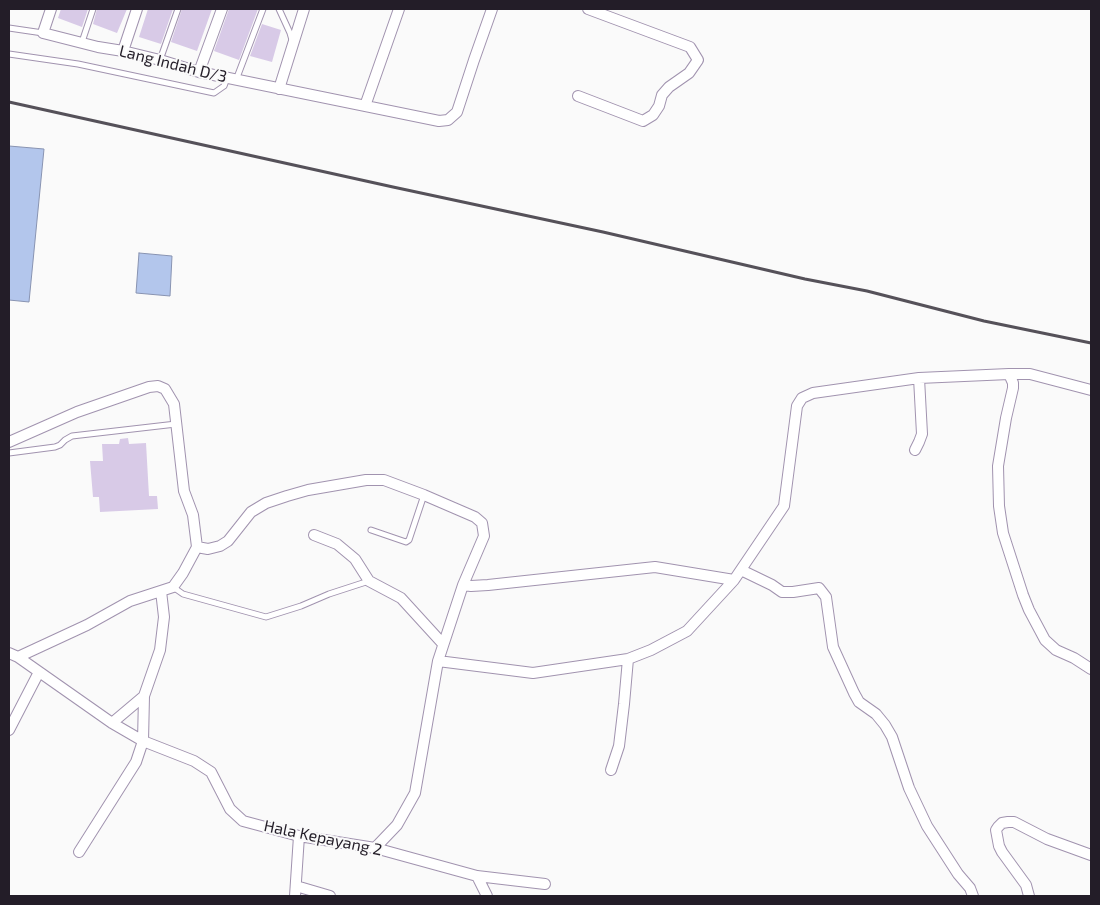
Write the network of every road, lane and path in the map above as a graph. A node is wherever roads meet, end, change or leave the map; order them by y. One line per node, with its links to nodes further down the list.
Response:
1 (51, 9): 13 (street)
2 (93, 9): 14 (lane)
3 (137, 9): 16 (street)
4 (178, 9): 18 (lane)
5 (222, 9): 19 (street)
6 (263, 9): 20 (lane)
7 (278, 9): 15 (lane)
8 (304, 9): 15 (street)
9 (399, 9): 23 (street)
10 (492, 9): 23 (street, Lang Indah D/3)
11 (588, 9): 22 (street)
12 (9, 28): 13 (lane)
13 (43, 33): 14 (street, Lang Indah D/3)
14 (82, 42): 16 (street, Lang Indah D/3)
15 (291, 48): 21 (street)
16 (123, 51): 18 (street, Lang Indah D/3)
17 (9, 54): 20 (lane)
18 (160, 60): 19 (street, Lang Indah D/3)
19 (199, 72): 20 (street, Lang Indah D/3)
20 (231, 79): 21 (street, Lang Indah D/3)
21 (279, 89): 23 (street, Lang Indah D/3)
22 (578, 96)
23 (365, 106)
24 (1009, 374): 25 (street); 26 (street); 45 (street)
25 (919, 378): 29 (street); 35 (street)
26 (1091, 390)
27 (176, 424): 28 (street); 30 (lane); 34 (street)
28 (9, 440)
29 (914, 450)
30 (9, 453)
31 (424, 495): 32 (lane); 34 (street); 38 (street)
32 (371, 530)
33 (314, 535): 37 (street)
34 (197, 547): 39 (street)
35 (741, 570): 36 (street); 61 (street)
36 (734, 580): 38 (street); 43 (street)
37 (369, 581): 39 (lane); 41 (street)
38 (463, 585): 41 (street)
39 (173, 587): 40 (street)
40 (161, 591): 42 (street); 47 (street)
41 (443, 644): 44 (street)
42 (13, 655): 46 (street, Hala Kepayang 2)
43 (628, 659): 44 (street); 51 (street)
44 (438, 661): 53 (street)
45 (1091, 669)
46 (39, 672): 48 (street, Hala Kepayang 2); 49 (street)
47 (144, 696): 48 (street); 50 (street)
48 (112, 723): 50 (street, Hala Kepayang 2)
49 (9, 730)
50 (144, 741): 52 (street, Hala Kepayang 2); 54 (street)
51 (611, 770)
52 (299, 836): 53 (street, Hala Kepayang 2); 58 (street)
53 (375, 848): 56 (street, Hala Kepayang 2)
54 (78, 852)
55 (1091, 856): 62 (street)
56 (477, 876): 57 (street, Hala Kepayang 2); 60 (street)
57 (545, 884)
58 (296, 891): 59 (street)
59 (330, 896)
60 (487, 896)
61 (973, 896)
62 (1029, 896)

